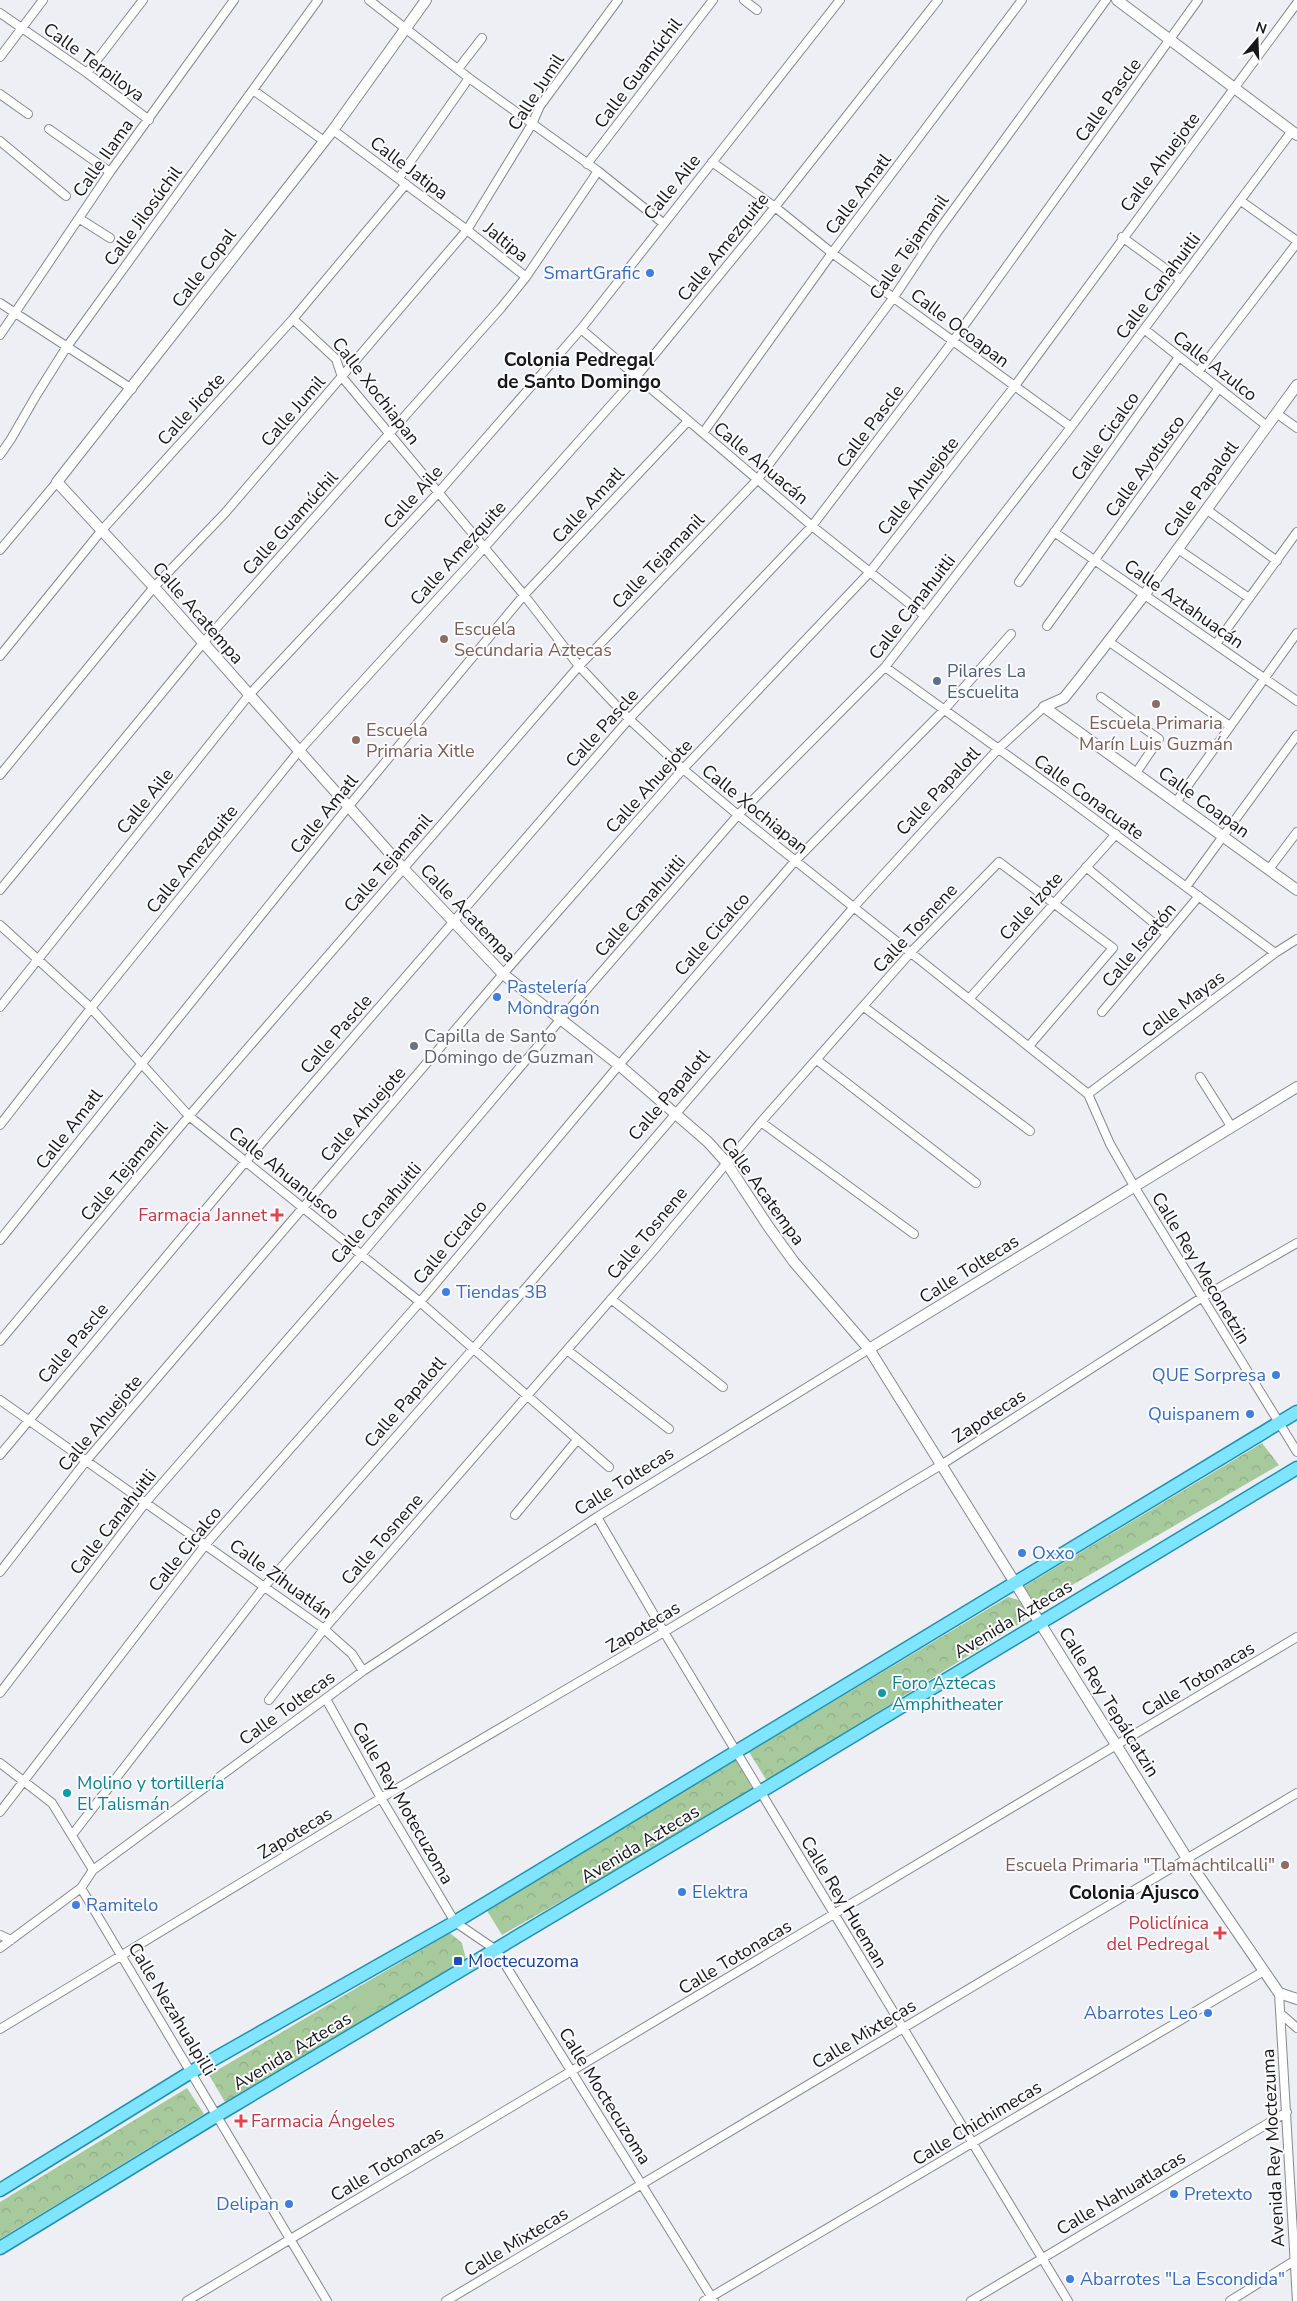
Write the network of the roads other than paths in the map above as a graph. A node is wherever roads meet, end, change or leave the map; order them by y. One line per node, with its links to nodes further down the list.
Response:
1 (43, 0): 19 (street)
2 (143, 0): 25 (street)
3 (234, 0): 31 (street, Calle Ilama)
4 (318, 0): 28 (street, Calle Jilosúchil)
5 (369, 0): 20 (street)
6 (426, 0): 20 (street, Calle Copal)
7 (618, 0): 32 (street, Calle Jumil)
8 (712, 0): 39 (street, Calle Guamúchil)
9 (744, 0): 17 (street)
10 (840, 0): 38 (street, Calle Aile)
11 (938, 0): 46 (street, Calle Amezquite)
12 (1022, 0): 53 (street, Calle Amatl)
13 (1106, 0): 56 (street, Calle Tejamanil)
14 (1116, 0): 22 (street)
15 (1198, 0): 22 (street, Calle Pascle)
16 (1297, 3): 27 (street, Calle Ahuejote)
17 (757, 10)
18 (0, 13): 19 (street, Calle Terpiloya)
19 (22, 28): 23 (street); 25 (street, Calle Terpiloya)
20 (406, 28): 24 (street); 34 (street, Calle Copal)
21 (482, 38): 24 (street)
22 (1170, 40): 27 (street); 63 (street, Calle Pascle)
23 (0, 57)
24 (458, 69): 26 (street)
25 (87, 73): 31 (street, Calle Terpiloya)
26 (469, 78): 32 (street); 42 (street)
27 (1234, 88): 35 (street); 51 (street, Calle Ahuejote)
28 (253, 90): 37 (street); 64 (street, Calle Jilosúchil)
29 (0, 94): 30 (street)
30 (28, 114)
31 (149, 120): 41 (street, Calle Ilama)
32 (532, 124): 39 (street); 49 (street, Calle Jumil)
33 (49, 129): 41 (street)
34 (333, 130): 37 (street, Calle Copal); 42 (street, Calle Jatipa)
35 (1294, 133): 45 (street, Calle Canahuitli)
36 (0, 141): 44 (street)
37 (324, 141): 72 (street, Calle Copal)
38 (712, 162): 46 (street, Calle Ocoapan); 48 (street, Calle Aile)
39 (587, 164): 40 (street)
40 (598, 171): 48 (street); 54 (street, Calle Guamúchil)
41 (110, 172): 47 (street, Calle Ilama)
42 (399, 178): 43 (street, Calle Jatipa)
43 (406, 184): 49 (street, Calle Jatipa); 59 (street, Calle Jicote)
44 (66, 196)
45 (1242, 201): 52 (street); 55 (street, Calle Canahuitli)
46 (775, 207): 53 (street, Calle Ocoapan); 68 (street, Calle Amezquite)
47 (80, 219): 50 (street); 58 (street, Calle Ilama)
48 (663, 223): 60 (street, Calle Aile)
49 (467, 230): 54 (street, Jaltipa); 67 (street, Calle Jumil)
50 (110, 238)
51 (1122, 238): 55 (street); 70 (street, Calle Ahuejote)
52 (1297, 242): 66 (street)
53 (832, 253): 56 (street, Calle Ocoapan); 78 (street, Calle Amatl)
54 (526, 277): 79 (street, Calle Guamúchil)
55 (1181, 280): 61 (street, Calle Canahuitli)
56 (894, 297): 63 (street, Calle Ocoapan); 81 (street, Calle Tejamanil)
57 (0, 303): 58 (street)
58 (16, 313): 62 (street, Calle Ilama); 64 (street)
59 (293, 319): 67 (street, Calle Xochiapan); 86 (street, Calle Jicote)
60 (581, 329): 68 (street, Calle Ahuacán); 83 (street, Calle Aile)
61 (1144, 329): 65 (street, Calle Azulco); 76 (street, Calle Canahuitli)
62 (0, 336)
63 (953, 342): 70 (street, Calle Ocoapan); 85 (street, Calle Pascle)
64 (66, 348): 72 (street); 80 (street, Calle Jilosúchil)
65 (1179, 357): 66 (street, Calle Azulco); 87 (street, Calle Cicalco)
66 (1198, 372): 71 (street, Calle Azulco)
67 (342, 377): 79 (street, Calle Xochiapan); 96 (street, Calle Jumil)
68 (636, 377): 74 (street, Calle Ahuacán); 89 (street, Calle Amezquite)
69 (1297, 386): 73 (street, Calle Papalotl)
70 (1014, 387): 76 (street, Calle Ocoapan); 94 (street, Calle Ahuejote)
71 (1220, 388): 75 (street, Calle Azulco); 92 (street, Calle Ayotusco)
72 (132, 389): 82 (street, Calle Copal)
73 (1276, 413): 75 (street, Calle Papalotl); 77 (street)
74 (688, 421): 78 (street, Calle Ahuacán); 98 (street, Calle Amatl)
75 (1267, 426): 84 (street, Calle Papalotl)
76 (1071, 428): 100 (street, Calle Canahuitli)
77 (1297, 428)
78 (703, 433): 81 (street, Calle Ahuacán)
79 (390, 434): 83 (street, Calle Xochiapan); 105 (street, Calle Guamúchil)
80 (0, 454)
81 (758, 479): 85 (street, Calle Ahuacán); 108 (street, Calle Tejamanil)
82 (57, 482): 86 (street, Calle Acatempa); 91 (street, Calle Copal)
83 (438, 493): 89 (street, Calle Xochiapan); 111 (street, Calle Aile)
84 (1206, 509): 90 (street, Calle Papalotl); 93 (street)
85 (812, 526): 94 (street, Calle Ahuacán); 116 (street, Calle Pascle)
86 (102, 530): 96 (street, Calle Acatempa); 107 (street, Calle Jicote)
87 (1054, 532): 92 (street, Calle Aztahuacán); 95 (street, Calle Cicalco)
88 (1297, 532): 93 (street)
89 (484, 548): 98 (street, Calle Xochiapan); 120 (street, Calle Amezquite)
90 (1178, 549): 97 (street, Calle Papalotl); 99 (street)
91 (0, 550)
92 (1095, 560): 97 (street, Calle Aztahuacán); 101 (street, Calle Ayotusco)
93 (1277, 561): 99 (street)
94 (869, 573): 100 (street, Calle Ahuacán); 121 (street, Calle Ahuejote)
95 (1019, 582)
96 (154, 587): 105 (street, Calle Acatempa); 123 (street, Calle Jumil)
97 (1145, 594): 104 (street, Calle Papalotl); 106 (street, Calle Aztahuacán)
98 (524, 595): 108 (street, Calle Xochiapan); 125 (street, Calle Amatl)
99 (1249, 598): 106 (street)
100 (925, 616): 109 (street, Calle Canahuitli)
101 (1047, 626)
102 (1297, 633): 110 (street)
103 (1011, 634): 115 (street, Calle Cicalco)
104 (1108, 642): 114 (street, Calle Papalotl); 117 (street)
105 (203, 643): 111 (street, Calle Acatempa); 135 (street, Calle Guamúchil)
106 (1216, 644): 110 (street, Calle Aztahuacán)
107 (0, 656)
108 (578, 666): 116 (street, Calle Xochiapan); 132 (street, Calle Tejamanil)
109 (885, 667): 115 (street, Calle Conacuate); 126 (street, Calle Canahuitli)
110 (1264, 678): 113 (street, Calle Aztahuacán); 117 (street)
111 (249, 696): 120 (street, Calle Acatempa); 146 (street, Calle Aile)
112 (1101, 696): 122 (street)
113 (1297, 701)
114 (1044, 707): 119 (street, Calle Papalotl); 122 (street, Calle Coapan)
115 (944, 710): 119 (street, Calle Conacuate); 130 (street, Calle Cicalco)
116 (629, 719): 121 (street, Calle Xochiapan); 140 (street, Calle Pascle)
117 (1230, 726): 124 (street)
118 (1297, 735): 129 (street)
119 (998, 750): 128 (street, Calle Conacuate); 139 (street, Calle Papalotl)
120 (298, 751): 125 (street, Calle Acatempa); 151 (street, Calle Amezquite)
121 (683, 769): 126 (street, Calle Xochiapan); 147 (street, Calle Ahuejote)
122 (1136, 773): 124 (street, Calle Coapan)
123 (0, 775)
124 (1176, 802): 129 (street, Calle Coapan)
125 (348, 807): 132 (street, Calle Acatempa); 156 (street, Calle Amatl)
126 (738, 815): 130 (street, Calle Xochiapan); 153 (street, Calle Canahuitli)
127 (1297, 832): 133 (street)
128 (1116, 834): 131 (street, Calle Izote); 134 (street, Calle Conacuate)
129 (1223, 836): 133 (street, Calle Coapan); 134 (street)
130 (795, 861): 139 (street, Calle Xochiapan); 157 (street, Calle Cicalco)
131 (1086, 867): 138 (street, Calle Izote); 142 (street)
132 (403, 868): 140 (street, Calle Acatempa); 162 (street, Calle Tejamanil)
133 (1269, 869): 136 (street, Calle Coapan)
134 (1186, 887): 137 (street, Calle Conacuate)
135 (0, 890)
136 (1297, 890)
137 (1199, 896): 142 (street, Calle Iscatón); 145 (street, Calle Conacuate)
138 (1054, 902): 144 (street, Calle Tosnene); 148 (street, Calle Izote); 154 (street)
139 (853, 908): 144 (street, Calle Xochiapan); 161 (street, Calle Papalotl)
140 (453, 921): 147 (street, Calle Acatempa); 167 (street, Calle Pascle)
141 (0, 925): 146 (street, Calle Ahuanusco)
142 (1167, 934): 152 (street, Calle Iscatón)
143 (1297, 939): 145 (street, Calle Mayas)
144 (912, 952): 148 (street, Calle Xochiapan); 150 (street, Calle Tosnene)
145 (1275, 953): 160 (street, Calle Mayas)
146 (38, 959): 149 (street, Calle Aile); 151 (street, Calle Ahuanusco)
147 (503, 974): 153 (street, Calle Acatempa); 171 (street, Calle Ahuejote)
148 (970, 998): 154 (street, Calle Xochiapan)
149 (0, 1007)
150 (864, 1007): 155 (street, Calle Tosnene); 166 (street)
151 (91, 1008): 156 (street, Calle Ahuanusco); 164 (street, Calle Amezquite)
152 (1102, 1012)
153 (560, 1020): 157 (street, Calle Acatempa); 175 (street, Calle Canahuitli)
154 (1029, 1046): 160 (street, Calle Xochiapan)
155 (817, 1060): 163 (street, Calle Tosnene); 169 (street)
156 (140, 1063): 162 (street, Calle Ahuanusco); 173 (street, Calle Amatl)
157 (619, 1065): 161 (street, Calle Acatempa); 178 (street, Calle Cicalco)
158 (1200, 1077): 165 (street)
159 (1297, 1087): 165 (street, Calle Toltecas)
160 (1088, 1094): 170 (street, Calle Rey Meconetzin)
161 (675, 1112): 168 (street, Calle Acatempa); 180 (street, Calle Papalotl)
162 (189, 1116): 167 (street, Calle Ahuanusco); 179 (street, Calle Tejamanil)
163 (761, 1122): 168 (street, Calle Tosnene); 172 (street)
164 (0, 1125)
165 (1231, 1126): 170 (street, Calle Toltecas)
166 (1030, 1131)
167 (246, 1161): 171 (street, Calle Ahuanusco); 187 (street, Calle Pascle)
168 (726, 1162): 177 (street, Calle Tosnene); 181 (street, Calle Acatempa)
169 (976, 1183)
170 (1134, 1186): 176 (street, Calle Rey Meconetzin); 181 (street, Calle Toltecas)
171 (303, 1206): 175 (street, Calle Ahuanusco); 193 (street, Calle Ahuejote)
172 (914, 1234)
173 (0, 1240)
174 (1297, 1243): 176 (street, Zapotecas)
175 (361, 1255): 178 (street, Calle Ahuanusco); 197 (street, Calle Canahuitli)
176 (1201, 1298): 188 (street, Calle Rey Meconetzin); 194 (street, Zapotecas)
177 (611, 1299): 182 (street, Calle Tosnene); 183 (street)
178 (420, 1302): 180 (street, Calle Ahuanusco); 200 (street, Calle Cicalco)
179 (0, 1341)
180 (474, 1348): 184 (street, Calle Ahuanusco); 203 (street, Calle Papalotl)
181 (869, 1349): 194 (street, Calle Rey Tepálcatzin); 199 (street, Calle Toltecas)
182 (567, 1350): 184 (street, Calle Tosnene); 189 (street)
183 (723, 1387)
184 (526, 1395): 190 (street, Calle Ahuanusco); 205 (street, Calle Tosnene)
185 (0, 1400): 187 (street, Calle Zihuatlán)
186 (1297, 1412): 188 (main road, Avenida Aztecas)
187 (27, 1421): 192 (street, Calle Pascle); 193 (street, Calle Zihuatlán)
188 (1279, 1423): 191 (street, Calle Rey Meconetzin); 202 (main road, Avenida Aztecas)
189 (668, 1429)
190 (577, 1440): 195 (street, Calle Ahuanusco); 198 (street)
191 (1297, 1452)
192 (0, 1455)
193 (86, 1461): 197 (street, Calle Zihuatlán); 201 (street, Calle Ahuejote)
194 (941, 1465): 202 (street, Calle Rey Tepálcatzin); 206 (street, Zapotecas)
195 (609, 1467)
196 (1297, 1468): 204 (main road, Avenida Aztecas)
197 (146, 1502): 200 (street, Calle Zihuatlán); 209 (street, Calle Canahuitli)
198 (515, 1515)
199 (597, 1517): 206 (street, Calle Rey Hueman); 208 (street, Calle Toltecas)
200 (206, 1544): 203 (street, Calle Zihuatlán); 215 (street, Calle Cicalco)
201 (0, 1572)
202 (1015, 1583): 204 (street, Calle Rey Tepálcatzin); 213 (main road, Avenida Aztecas)
203 (264, 1587): 205 (street, Calle Zihuatlán); 220 (street, Calle Papalotl)
204 (1041, 1622): 212 (street, Calle Rey Tepálcatzin); 216 (main road, Avenida Aztecas)
205 (324, 1629): 208 (street, Calle Zihuatlán); 211 (street, Calle Tosnene)
206 (664, 1632): 213 (street, Calle Rey Hueman); 218 (street, Zapotecas)
207 (1297, 1637): 212 (street, Calle Totonacas)
208 (363, 1672): 210 (street, Calle Toltecas)
209 (0, 1693)
210 (326, 1699): 218 (street, Calle Rey Motecuzoma); 222 (street, Calle Toltecas)
211 (269, 1700)
212 (1116, 1746): 221 (street, Calle Rey Tepálcatzin); 224 (street, Calle Totonacas)
213 (736, 1751): 216 (street, Calle Rey Hueman); 225 (main road, Avenida Aztecas)
214 (0, 1763): 215 (street)
215 (23, 1780): 219 (street, Calle Cicalco); 220 (street)
216 (760, 1792): 224 (street, Calle Rey Hueman); 229 (main road, Avenida Aztecas)
217 (1297, 1793): 221 (street, Calle Mixtecas)
218 (381, 1798): 225 (street, Calle Rey Motecuzoma); 230 (street, Zapotecas)
219 (0, 1812)
220 (72, 1835): 222 (street)
221 (1188, 1860): 231 (street, Calle Rey Tepálcatzin); 235 (street, Calle Mixtecas)
222 (93, 1870): 223 (street, Calle Toltecas)
223 (81, 1888): 227 (street, Calle Toltecas); 230 (street, Calle Nezahualpilli)
224 (834, 1915): 235 (street, Calle Rey Hueman); 238 (street, Calle Totonacas)
225 (454, 1922): 229 (street, Calle Moctecuzoma); 239 (main road, Avenida Aztecas)
226 (0, 1935): 227 (street)
227 (11, 1940): 228 (street, Calle Toltecas)
228 (0, 1948)
229 (496, 1950): 238 (street, Calle Moctecuzoma); 241 (main road, Avenida Aztecas)
230 (123, 1956): 237 (street, Zapotecas); 239 (street, Calle Nezahualpilli)
231 (1264, 1971): 232 (street, Calle Rey Tepálcatzin); 242 (street, Calle Chichimecas)
232 (1279, 1993): 233 (street); 234 (street, Avenida Rey Moctezuma)
233 (1297, 1999)
234 (1281, 2014): 236 (street); 240 (street, Avenida Rey Moctezuma)
235 (902, 2028): 242 (street, Calle Rey Hueman); 243 (street, Calle Mixtecas)
236 (1297, 2028)
237 (0, 2029)
238 (572, 2071): 243 (street, Calle Moctecuzoma); 246 (street, Calle Totonacas)
239 (191, 2072): 241 (street, Calle Nezahualpilli); 244 (main road, Avenida Aztecas)
240 (1287, 2112): 245 (street, Avenida Rey Moctezuma); 248 (street, Calle Nahuatlacas)
241 (216, 2116): 246 (street, Calle Nezahualpilli); 247 (main road, Avenida Aztecas)
242 (972, 2144): 248 (street, Calle Rey Hueman); 250 (street, Calle Chichimecas)
243 (642, 2183): 250 (street, Calle Moctecuzoma); 253 (street, Calle Mixtecas)
244 (0, 2190)
245 (1294, 2191): 249 (street, Avenida Rey Moctezuma)
246 (290, 2239): 251 (street, Calle Totonacas); 252 (street, Calle Nezahualpilli)
247 (0, 2248)
248 (1042, 2258): 255 (street, Calle Nahuatlacas); 256 (street, Calle Rey Hueman)
249 (1294, 2261): 257 (street); 258 (street, Avenida Rey Moctezuma)
250 (713, 2299): 254 (street, Calle Chichimecas)
251 (187, 2301)
252 (327, 2301)
253 (446, 2301)
254 (704, 2301)
255 (971, 2301)
256 (1068, 2301)
257 (1230, 2301)
258 (1297, 2301)

